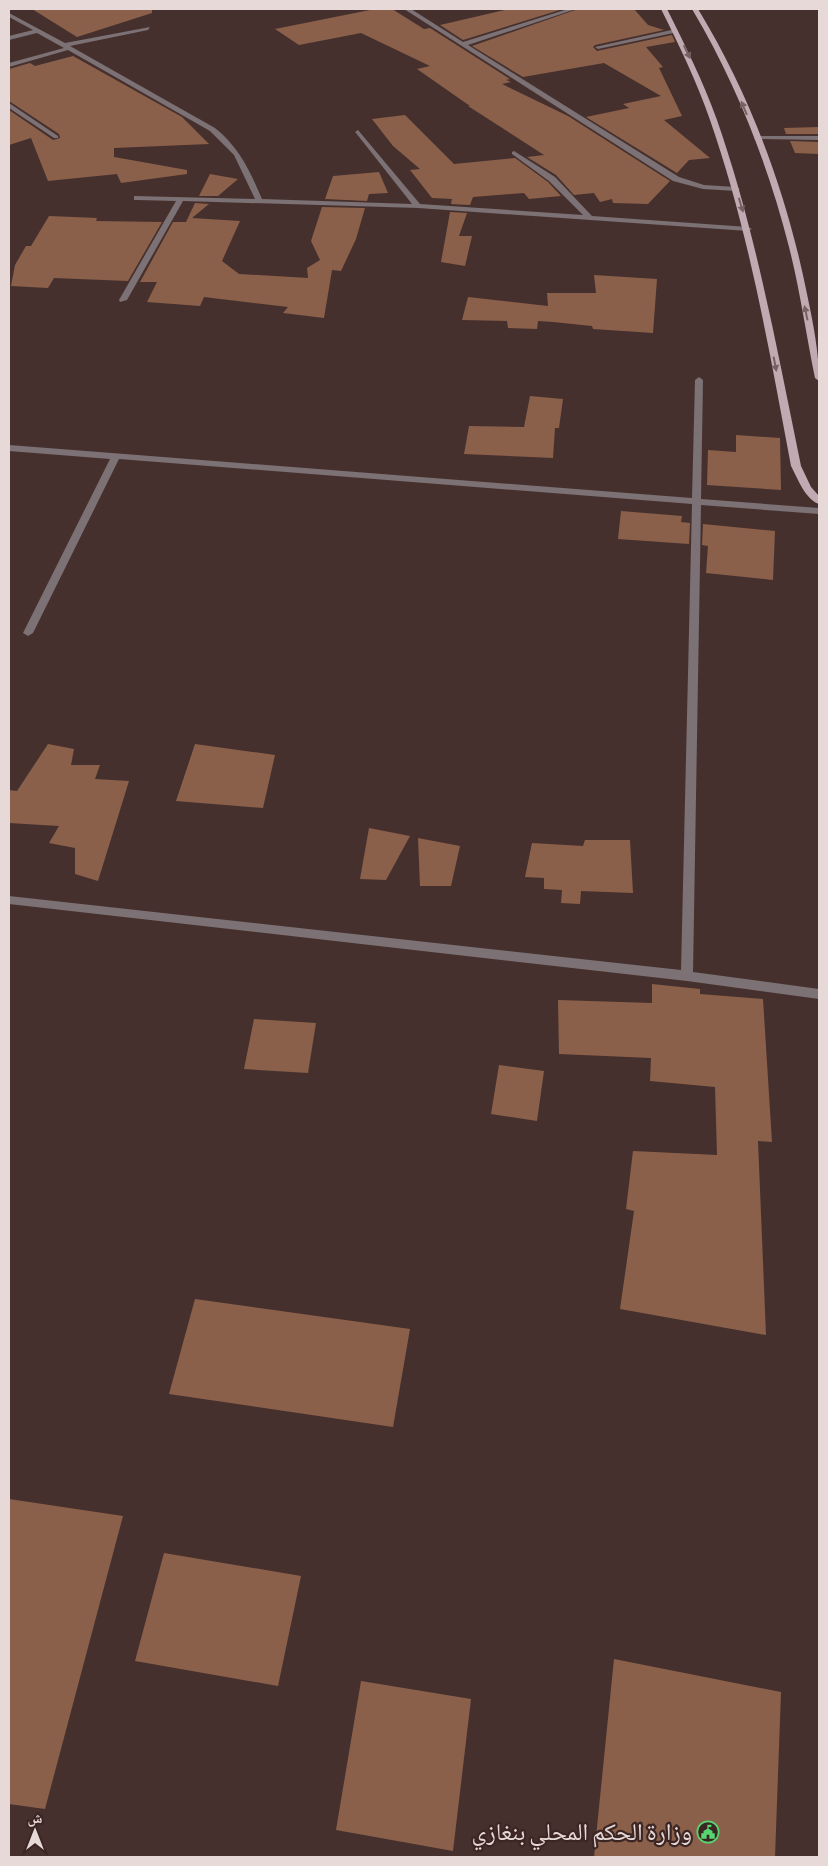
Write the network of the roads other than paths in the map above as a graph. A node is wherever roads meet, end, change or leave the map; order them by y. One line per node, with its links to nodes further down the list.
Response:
1 (407, 9): 10 (street)
2 (572, 9): 10 (street)
3 (664, 9): 8 (main road)
4 (695, 9): 17 (main road, one-way to 4)
5 (9, 15): 7 (street)
6 (148, 28): 11 (street)
7 (38, 31): 9 (street); 11 (street)
8 (676, 31): 12 (street); 20 (main road, one-way to 20)
9 (9, 38)
10 (462, 44): 20 (street)
11 (68, 47): 13 (street); 23 (street)
12 (598, 47)
13 (9, 65)
14 (9, 105): 16 (street)
15 (358, 132): 24 (street)
16 (56, 137)
17 (757, 138): 18 (street); 28 (main road, one-way to 17)
18 (819, 138)
19 (514, 153): 25 (street)
20 (736, 189): 26 (main road, one-way to 26)
21 (137, 198): 22 (street)
22 (181, 199): 23 (street); 27 (street)
23 (259, 200): 24 (street)
24 (418, 206): 25 (street)
25 (590, 218): 26 (street)
26 (748, 229): 32 (main road, one-way to 32)
27 (123, 300)
28 (819, 378)
29 (699, 380): 33 (street)
30 (9, 448): 31 (street)
31 (116, 456): 33 (street); 35 (street)
32 (819, 501)
33 (697, 503): 34 (street); 37 (street)
34 (819, 511)
35 (28, 633)
36 (9, 900): 37 (street)
37 (687, 976): 38 (street)
38 (819, 994)

